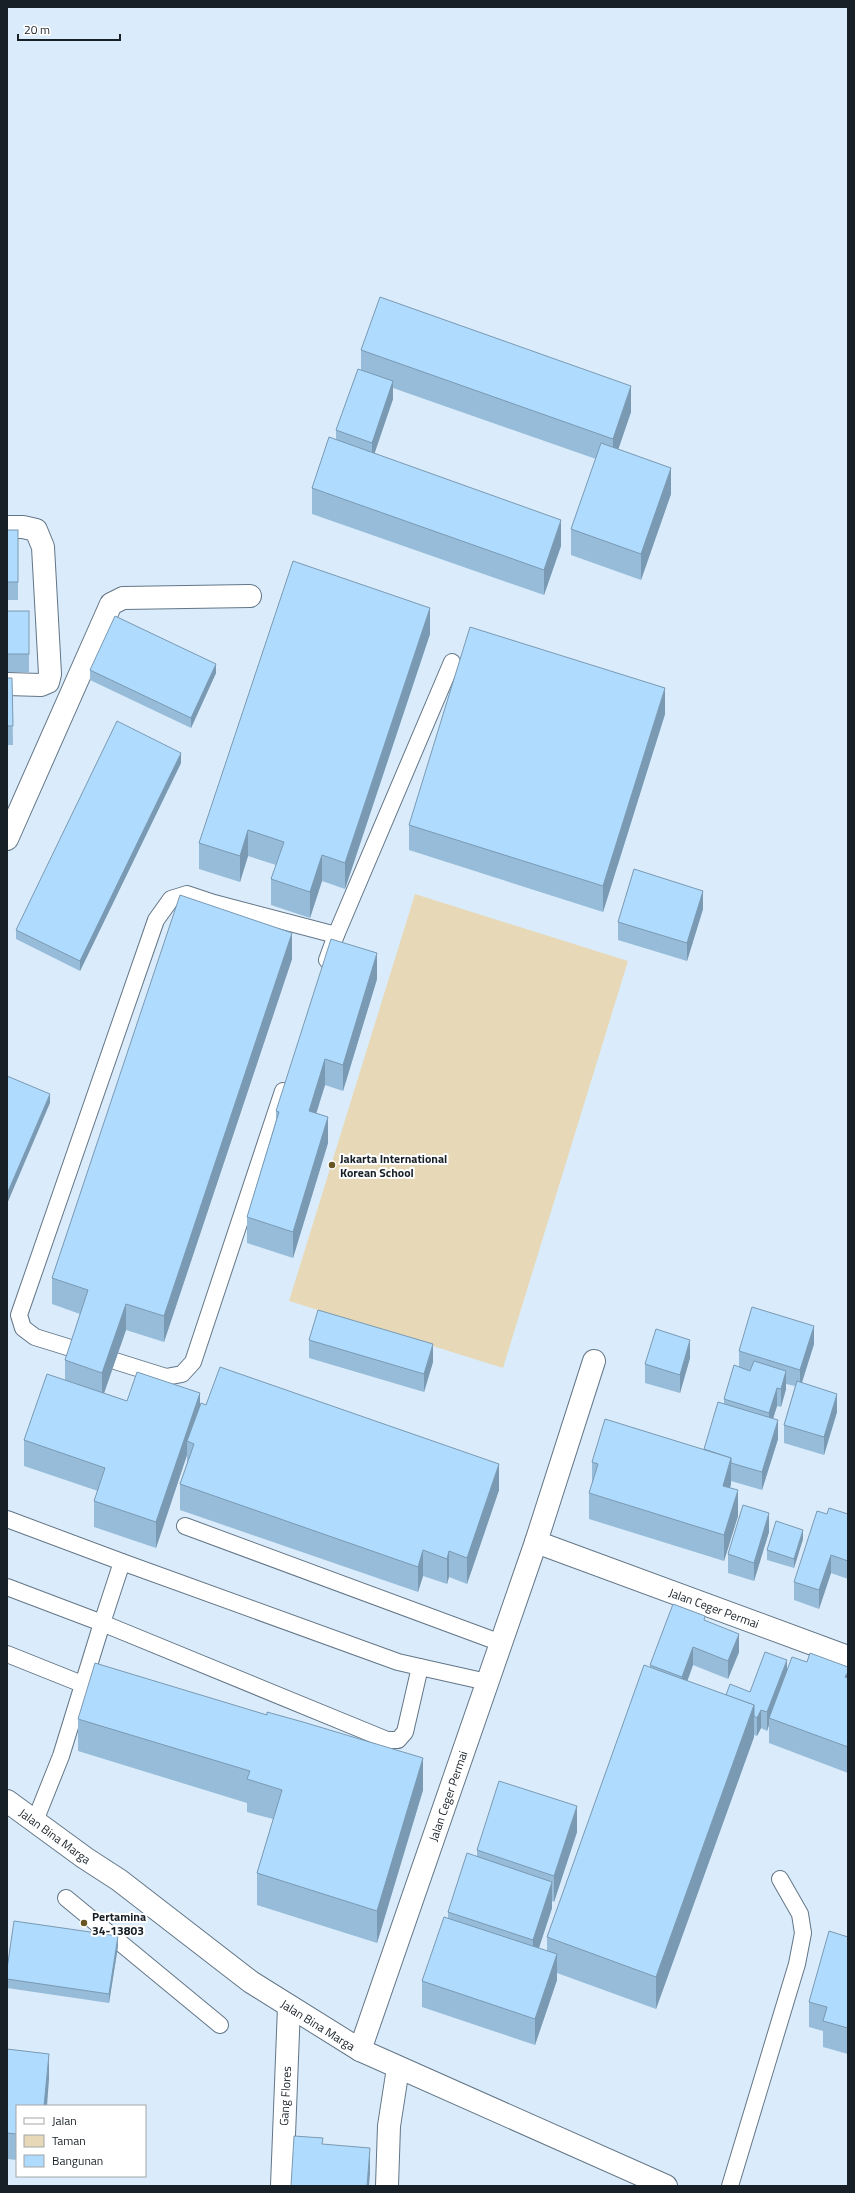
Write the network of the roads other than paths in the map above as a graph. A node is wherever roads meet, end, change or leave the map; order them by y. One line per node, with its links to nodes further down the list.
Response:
1 (7, 527): 4 (street)
2 (250, 596): 5 (street)
3 (452, 662): 6 (lane)
4 (7, 684)
5 (7, 839)
6 (336, 935): 7 (lane); 9 (lane)
7 (323, 973)
8 (288, 1077): 11 (lane)
9 (77, 1350)
10 (594, 1360): 14 (street, Jalan Ceger Permai)
11 (115, 1361)
12 (7, 1519): 15 (lane)
13 (185, 1526): 18 (lane)
14 (536, 1542): 18 (street, Jalan Ceger Permai); 20 (street, Jalan Ceger Permai)
15 (122, 1562): 17 (lane); 21 (lane)
16 (7, 1587): 17 (lane)
17 (102, 1623): 21 (lane); 23 (lane)
18 (501, 1643): 22 (street, Jalan Ceger Permai)
19 (7, 1654): 23 (lane)
20 (848, 1657)
21 (420, 1667): 22 (lane)
22 (488, 1682): 30 (street, Jalan Ceger Permai)
23 (82, 1684): 25 (lane)
24 (7, 1801): 25 (street, Jalan Bina Marga)
25 (35, 1821): 28 (street, Jalan Bina Marga)
26 (780, 1879): 35 (lane)
27 (66, 1898): 29 (lane)
28 (289, 2007): 30 (street, Jalan Bina Marga); 32 (street, Gang Flores)
29 (220, 2025)
30 (360, 2050): 31 (street, Jalan Bina Marga)
31 (398, 2068): 33 (street); 34 (street, Jalan Bina Marga)
32 (282, 2186)
33 (387, 2186)
34 (666, 2186)
35 (730, 2186)

